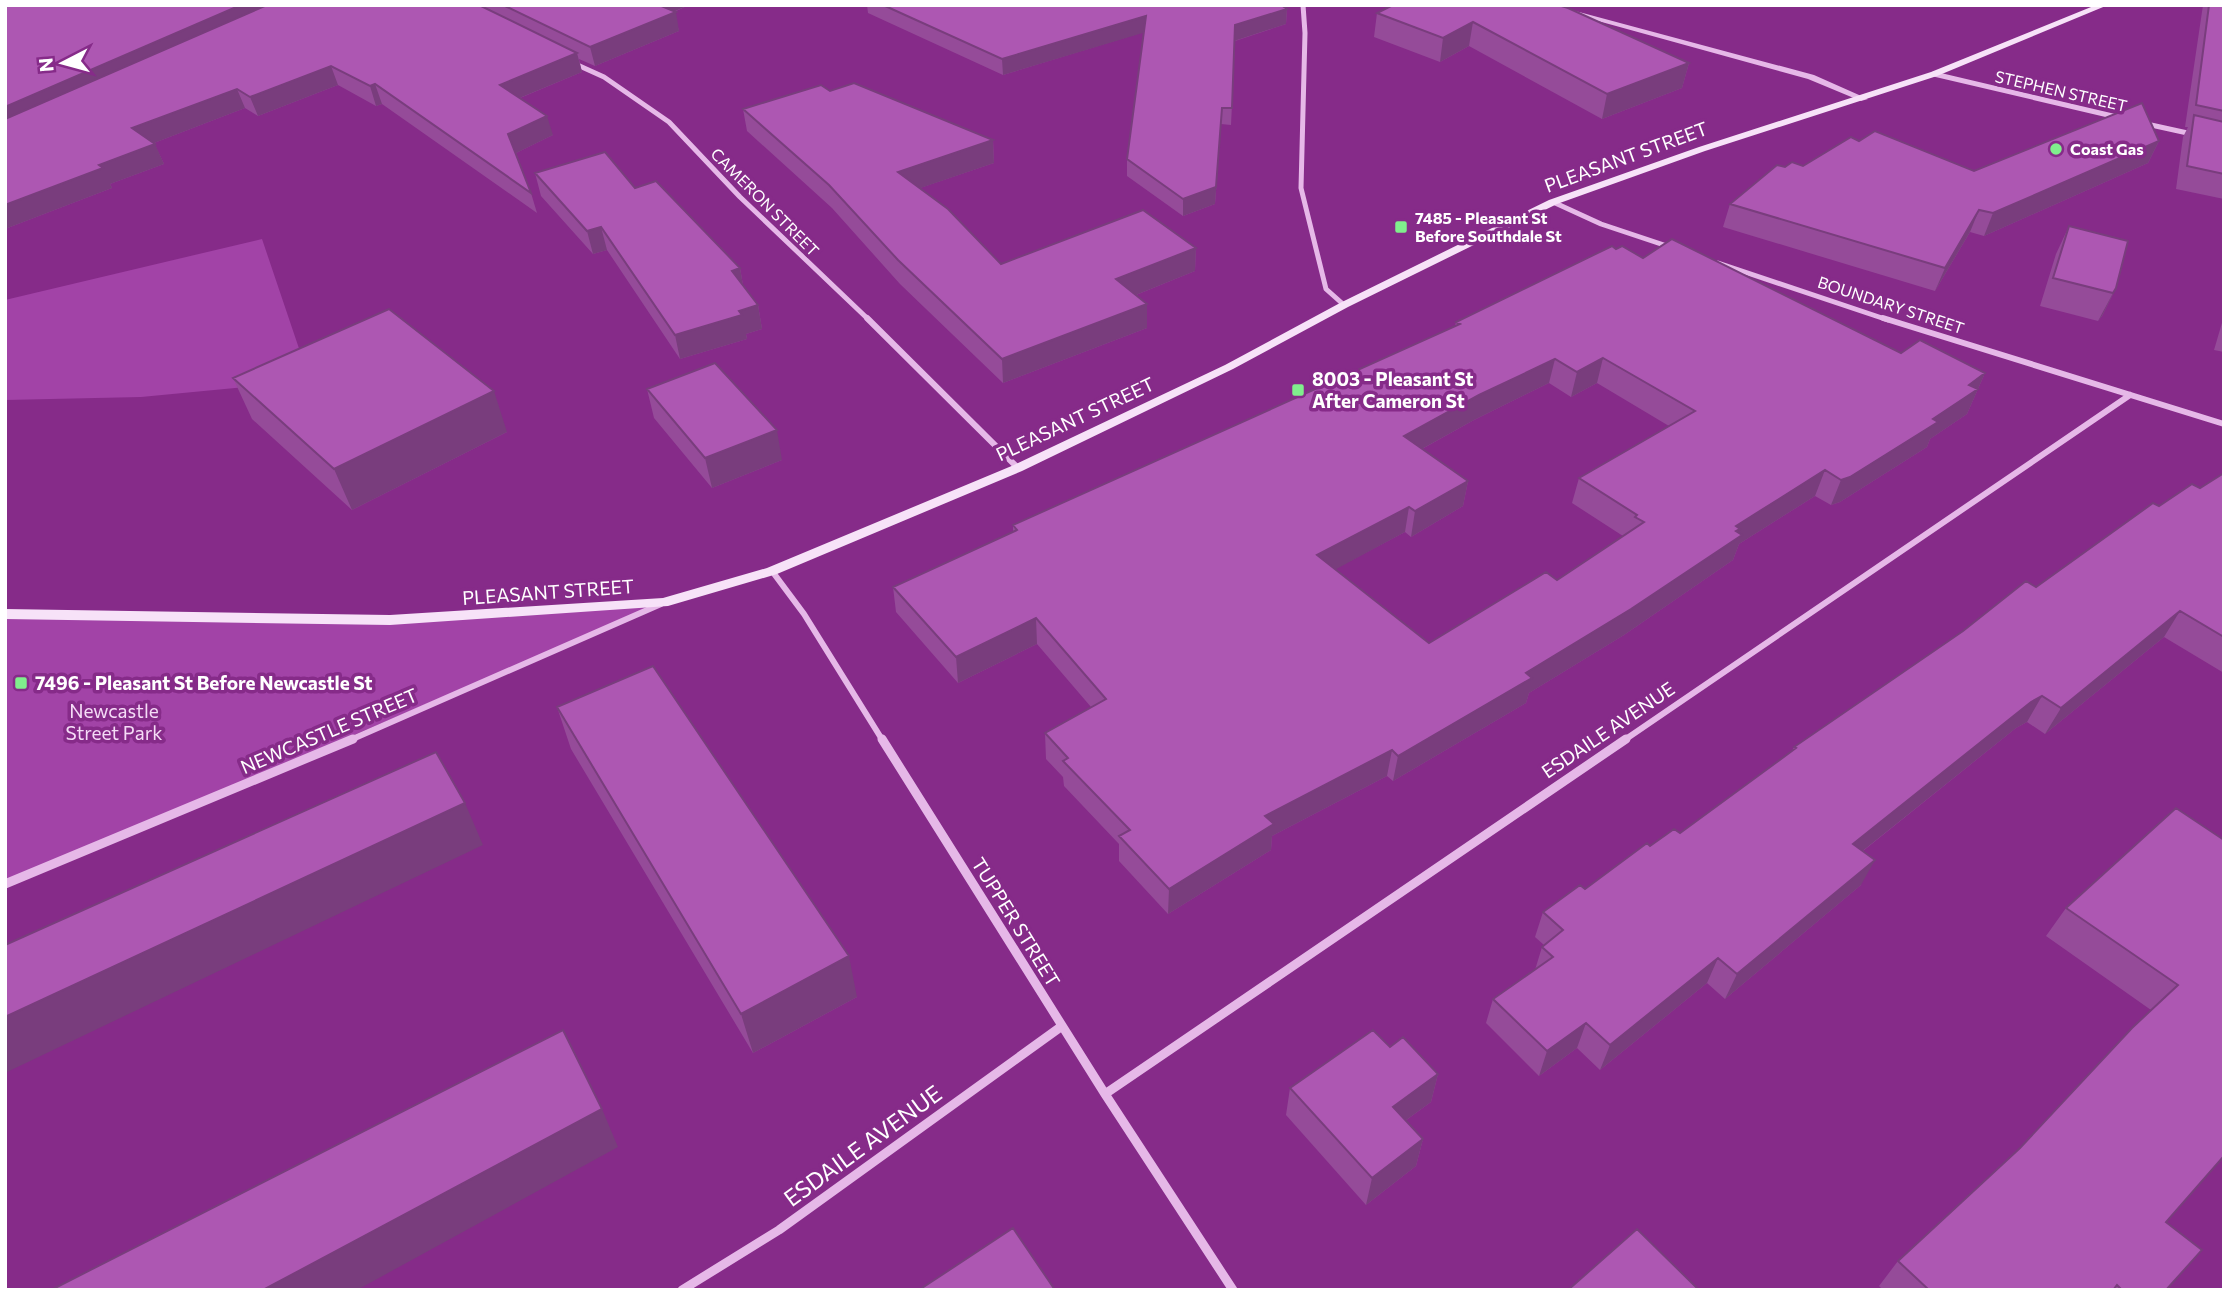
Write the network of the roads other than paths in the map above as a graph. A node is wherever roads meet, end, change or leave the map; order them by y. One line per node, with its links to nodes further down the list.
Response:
1 (1303, 5): 11 (street)
2 (1544, 5): 6 (street)
3 (2104, 5): 5 (main road, PLEASANT STREET)
4 (568, 61): 14 (street, CAMERON STREET)
5 (1934, 74): 6 (main road, PLEASANT STREET); 7 (street, STEPHEN STREET)
6 (1864, 99): 8 (main road, PLEASANT STREET)
7 (2197, 135)
8 (1553, 202): 9 (street); 11 (main road, PLEASANT STREET)
9 (1673, 248)
10 (1712, 261): 12 (street, BOUNDARY STREET)
11 (1344, 305): 14 (main road, PLEASANT STREET)
12 (2130, 395): 13 (street, BOUNDARY STREET); 20 (street, ESDAILE AVENUE)
13 (2224, 424)
14 (1018, 468): 15 (main road, PLEASANT STREET)
15 (772, 571): 16 (main road, PLEASANT STREET); 19 (street, TUPPER STREET)
16 (663, 603): 17 (main road, PLEASANT STREET); 18 (street, NEWCASTLE STREET)
17 (5, 614)
18 (5, 884)
19 (1062, 1026): 20 (street, TUPPER STREET); 21 (street, ESDAILE AVENUE)
20 (1105, 1094): 22 (street, TUPPER STREET)
21 (682, 1290)
22 (1233, 1290)

